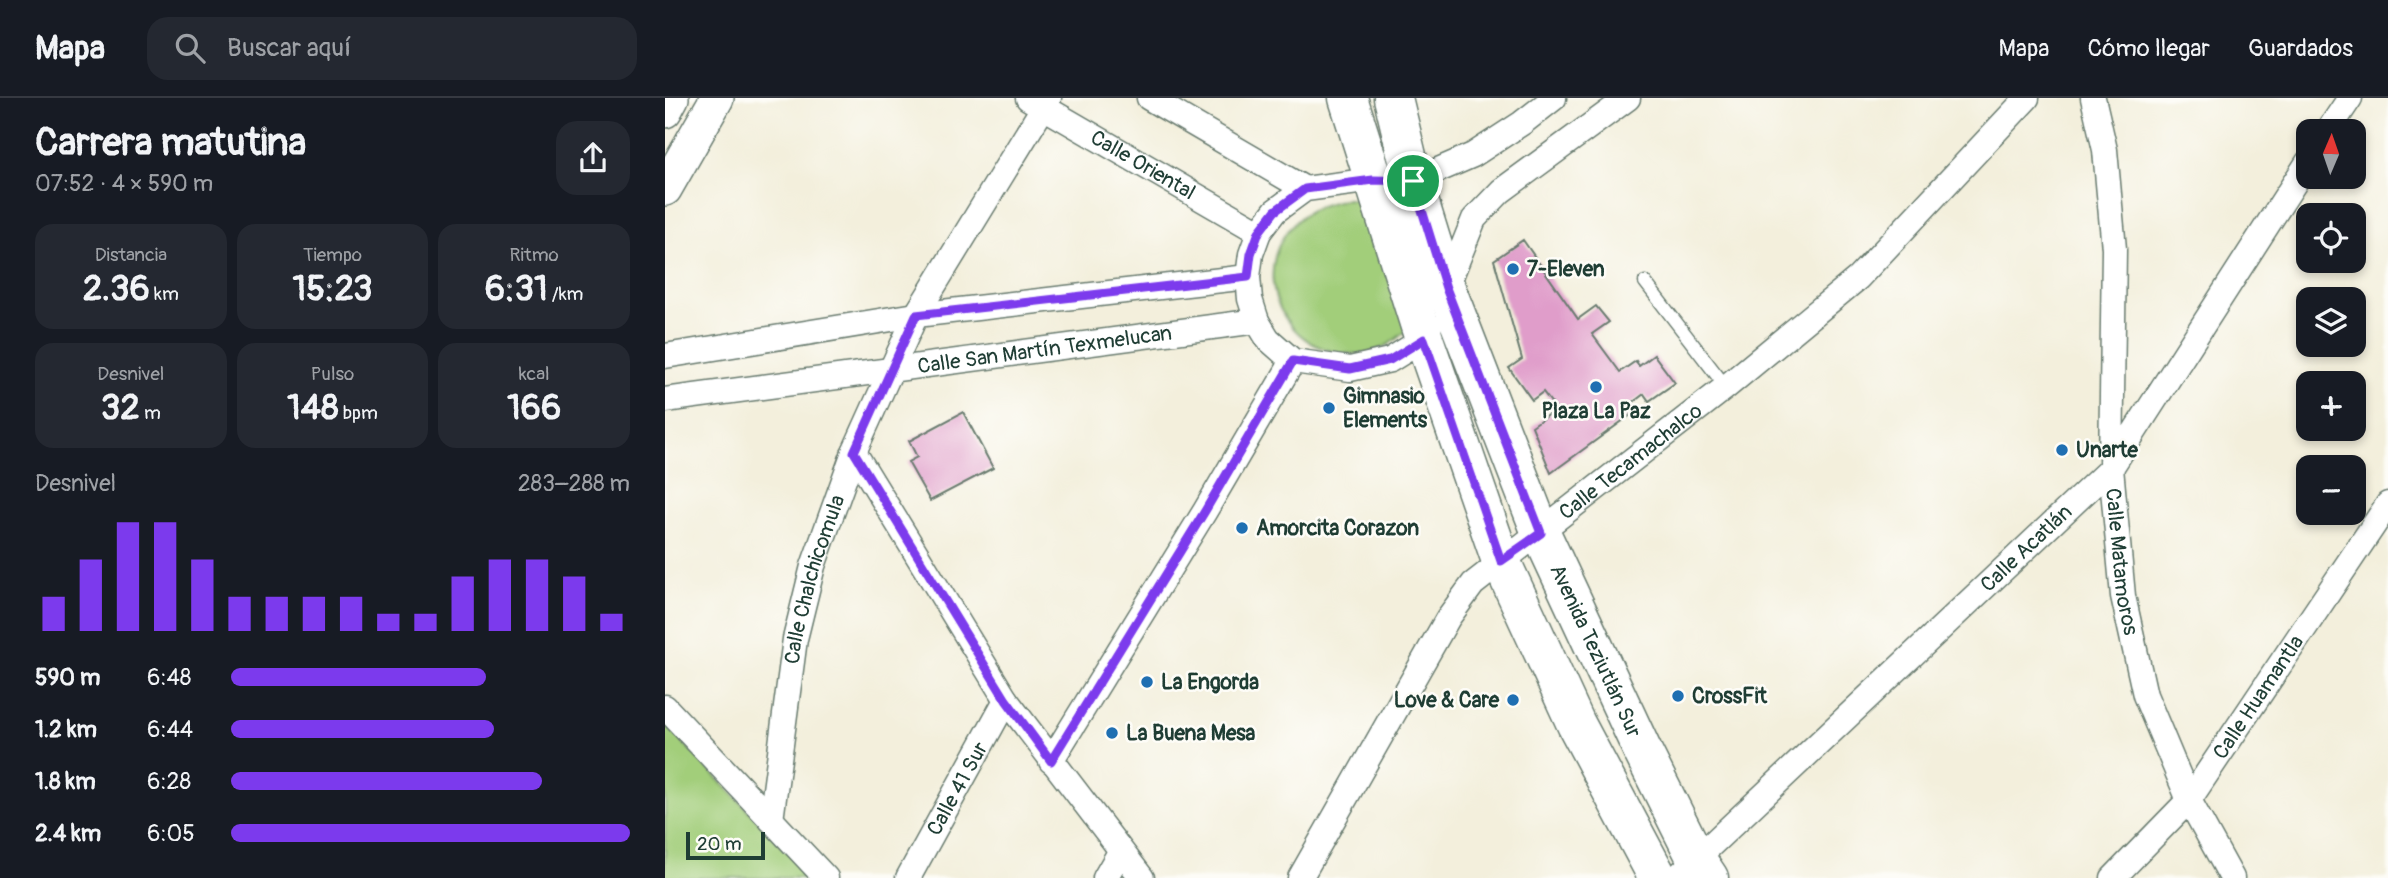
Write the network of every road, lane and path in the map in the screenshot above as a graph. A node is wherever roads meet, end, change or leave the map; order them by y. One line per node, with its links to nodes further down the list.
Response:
1 (672, 98): 12 (main road)
2 (717, 98): 17 (main road)
3 (1149, 98): 18 (street)
4 (1348, 98): 14 (main road)
5 (1393, 98): 15 (main road, Avenida Teziutlán Sur)
6 (1554, 98): 15 (street)
7 (2027, 98): 29 (street, Calle Tecamachalco)
8 (2093, 98): 32 (street, Calle Matamoros)
9 (2350, 98): 13 (street)
10 (1625, 99): 22 (street)
11 (1040, 101): 19 (street, Calle Oriental); 23 (street, Calle Chalchicomula)
12 (665, 111)
13 (2336, 119)
14 (1373, 180): 15 (street); 18 (street); 25 (main road)
15 (1413, 181): 22 (main road, Avenida Teziutlán Sur)
16 (2296, 181): 32 (street, Calle Acatlán)
17 (665, 189)
18 (1305, 189): 19 (street)
19 (1259, 232): 20 (street)
20 (1248, 277): 23 (street); 24 (street)
21 (1645, 282): 29 (lane)
22 (1446, 288): 25 (street); 34 (main road, Avenida Teziutlán Sur)
23 (916, 315): 26 (street); 28 (street, Calle Chalchicomula)
24 (1257, 321): 27 (street); 28 (street, Calle San Martín Texmelucan)
25 (1424, 339): 27 (street); 35 (main road)
26 (665, 356)
27 (1293, 361): 38 (street)
28 (889, 370): 30 (street, Calle San Martín Texmelucan); 31 (street, Calle Chalchicomula)
29 (1725, 387): 34 (street, Calle Tecamachalco)
30 (665, 400)
31 (854, 452): 36 (street); 40 (street, Calle Chalchicomula)
32 (2111, 468): 39 (street, Calle Matamoros); 42 (street, Calle Acatlán)
33 (2388, 504): 39 (street, Calle Huamantla)
34 (1541, 533): 35 (street, Calle Tecamachalco); 42 (main road, Avenida Teziutlán Sur)
35 (1501, 561): 47 (street, Calle Tecamachalco); 48 (main road)
36 (1006, 700): 38 (street); 44 (street, Calle 41 Sur)
37 (665, 707): 40 (street)
38 (1051, 761): 41 (street)
39 (2189, 800): 49 (street, Calle Huamantla); 50 (street, Calle Matamoros)
40 (771, 820): 43 (street)
41 (1120, 852): 45 (street); 46 (street)
42 (1694, 872)
43 (826, 878)
44 (908, 878)
45 (1105, 878)
46 (1142, 878)
47 (1300, 878)
48 (1658, 878)
49 (2113, 878)
50 (2232, 878)

